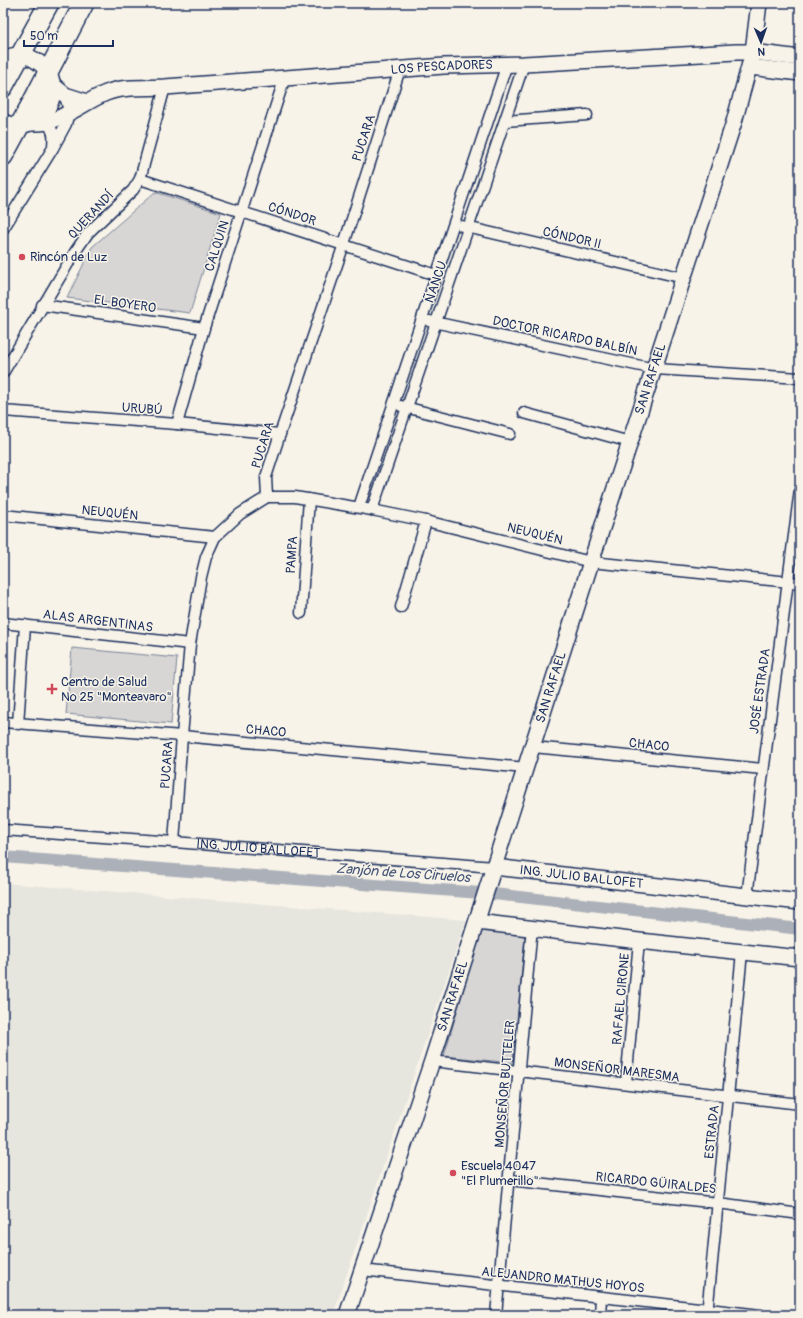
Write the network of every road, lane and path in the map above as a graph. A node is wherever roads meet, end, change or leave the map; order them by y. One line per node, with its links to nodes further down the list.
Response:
1 (49, 3): 4 (highway)
2 (84, 3): 12 (highway)
3 (759, 3): 6 (street, SAN RAFAEL)
4 (9, 57): 12 (street); 13 (highway)
5 (800, 58): 6 (street, LOS PESCADORES)
6 (751, 60): 8 (street, LOS PESCADORES); 10 (street, LOS PESCADORES); 30 (street, SAN RAFAEL)
7 (507, 64): 8 (street, LOS PESCADORES); 9 (street, LOS PESCADORES); 25 (street, ÑANCU)
8 (524, 64): 19 (street, ÑANCU)
9 (400, 69): 11 (street, LOS PESCADORES); 28 (street, PUCARA)
10 (800, 73)
11 (285, 77): 14 (street, LOS PESCADORES); 24 (street, CALQUIN)
12 (50, 78): 15 (street); 20 (highway)
13 (3, 87)
14 (165, 87): 16 (street, LOS PESCADORES); 23 (street, QUERANDÍ)
15 (65, 94): 16 (street); 17 (street)
16 (87, 102): 17 (street, LOS PESCADORES)
17 (69, 112): 20 (street, LOS PESCADORES); 21 (street)
18 (587, 115): 19 (street)
19 (505, 121): 26 (street, ÑANCU)
20 (25, 123): 21 (street); 22 (highway)
21 (53, 148): 27 (street)
22 (3, 156)
23 (140, 179): 24 (street, CÓNDOR); 31 (street, QUERANDÍ)
24 (242, 212): 28 (street, CÓNDOR); 34 (street, CALQUIN)
25 (454, 224): 26 (street, CÓNDOR II); 29 (street, ÑANCU)
26 (468, 228): 30 (street, CÓNDOR II); 33 (street, ÑANCU)
27 (3, 229)
28 (344, 244): 29 (street, CÓNDOR); 43 (street, PUCARA)
29 (436, 275): 32 (street, ÑANCU)
30 (684, 278): 35 (street, SAN RAFAEL)
31 (42, 305): 34 (street, EL BOYERO); 36 (street, QUERANDÍ)
32 (422, 320): 33 (street, DOCTOR RICARDO BALBÍN); 38 (street, ÑANCU)
33 (436, 322): 35 (street, DOCTOR RICARDO BALBÍN); 39 (street, ÑANCU)
34 (204, 328): 42 (street, CALQUIN)
35 (655, 369): 37 (street, DOCTOR RICARDO BALBÍN); 45 (street, SAN RAFAEL)
36 (3, 373)
37 (800, 378)
38 (393, 404): 39 (street); 49 (street, ÑANCU)
39 (407, 407): 44 (street); 50 (street, ÑANCU)
40 (3, 411): 42 (street, URUBÚ)
41 (524, 413): 45 (street)
42 (177, 424): 43 (street, URUBÚ)
43 (280, 434): 47 (street, PUCARA)
44 (510, 434)
45 (630, 442): 54 (street, SAN RAFAEL)
46 (800, 489): 55 (street, JOSÉ ESTRADA)
47 (267, 497): 48 (street, NEUQUÉN); 53 (street, PUCARA)
48 (309, 499): 49 (street, NEUQUÉN); 58 (street, PAMPA)
49 (359, 508): 50 (street, NEUQUÉN)
50 (372, 510): 52 (street, NEUQUÉN)
51 (3, 515): 53 (street, NEUQUÉN)
52 (426, 521): 54 (street, NEUQUÉN); 57 (street)
53 (215, 537): 61 (street, PUCARA)
54 (591, 562): 55 (street, NEUQUÉN); 65 (street, SAN RAFAEL)
55 (788, 582): 56 (street, NEUQUÉN); 67 (street, JOSÉ ESTRADA)
56 (800, 583)
57 (401, 607)
58 (301, 612)
59 (3, 623): 60 (street, ALAS ARGENTINAS)
60 (25, 626): 61 (street, ALAS ARGENTINAS); 63 (street)
61 (190, 644): 64 (street, PUCARA)
62 (3, 722): 63 (street, CHACO)
63 (18, 724): 64 (street, CHACO)
64 (182, 736): 66 (street, CHACO); 69 (street, PUCARA)
65 (533, 747): 66 (street, SAN RAFAEL); 67 (street, CHACO)
66 (526, 768): 70 (street, SAN RAFAEL)
67 (763, 769): 71 (street, JOSÉ ESTRADA)
68 (3, 830): 69 (street, ING. JULIO BALLOFET)
69 (174, 842): 70 (street, ING. JULIO BALLOFET)
70 (493, 872): 71 (street, ING. JULIO BALLOFET); 73 (street, SAN RAFAEL)
71 (747, 896): 72 (street, ING. JULIO BALLOFET)
72 (800, 902)
73 (478, 916): 74 (street); 78 (street, SAN RAFAEL)
74 (532, 927): 75 (street); 79 (street, MONSEÑOR BUTTELER)
75 (640, 941): 76 (street); 80 (street, RAFAEL CIRONE)
76 (742, 952): 77 (street); 81 (street, ESTRADA)
77 (800, 958)
78 (432, 1061): 79 (street, MONSEÑOR MARESMA); 86 (street, SAN RAFAEL)
79 (519, 1071): 80 (street, MONSEÑOR MARESMA); 83 (street, MONSEÑOR BUTTELER)
80 (626, 1084): 81 (street, MONSEÑOR MARESMA)
81 (729, 1096): 82 (street, MONSEÑOR MARESMA); 84 (street, ESTRADA)
82 (800, 1104)
83 (509, 1180): 84 (street, RICARDO GÜIRALDES); 87 (street, MONSEÑOR BUTTELER)
84 (718, 1203): 85 (street, RICARDO GÜIRALDES); 89 (street, ESTRADA)
85 (800, 1214)
86 (362, 1270): 87 (street, ALEJANDRO MATHUS HOYOS); 90 (street, SAN RAFAEL)
87 (498, 1286): 88 (street, ALEJANDRO MATHUS HOYOS); 91 (street, MONSEÑOR BUTTELER)
88 (601, 1298): 89 (street, ALEJANDRO MATHUS HOYOS); 92 (street)
89 (707, 1312): 93 (street, ALEJANDRO MATHUS HOYOS)
90 (347, 1315)
91 (496, 1315)
92 (600, 1315)
93 (761, 1315)

